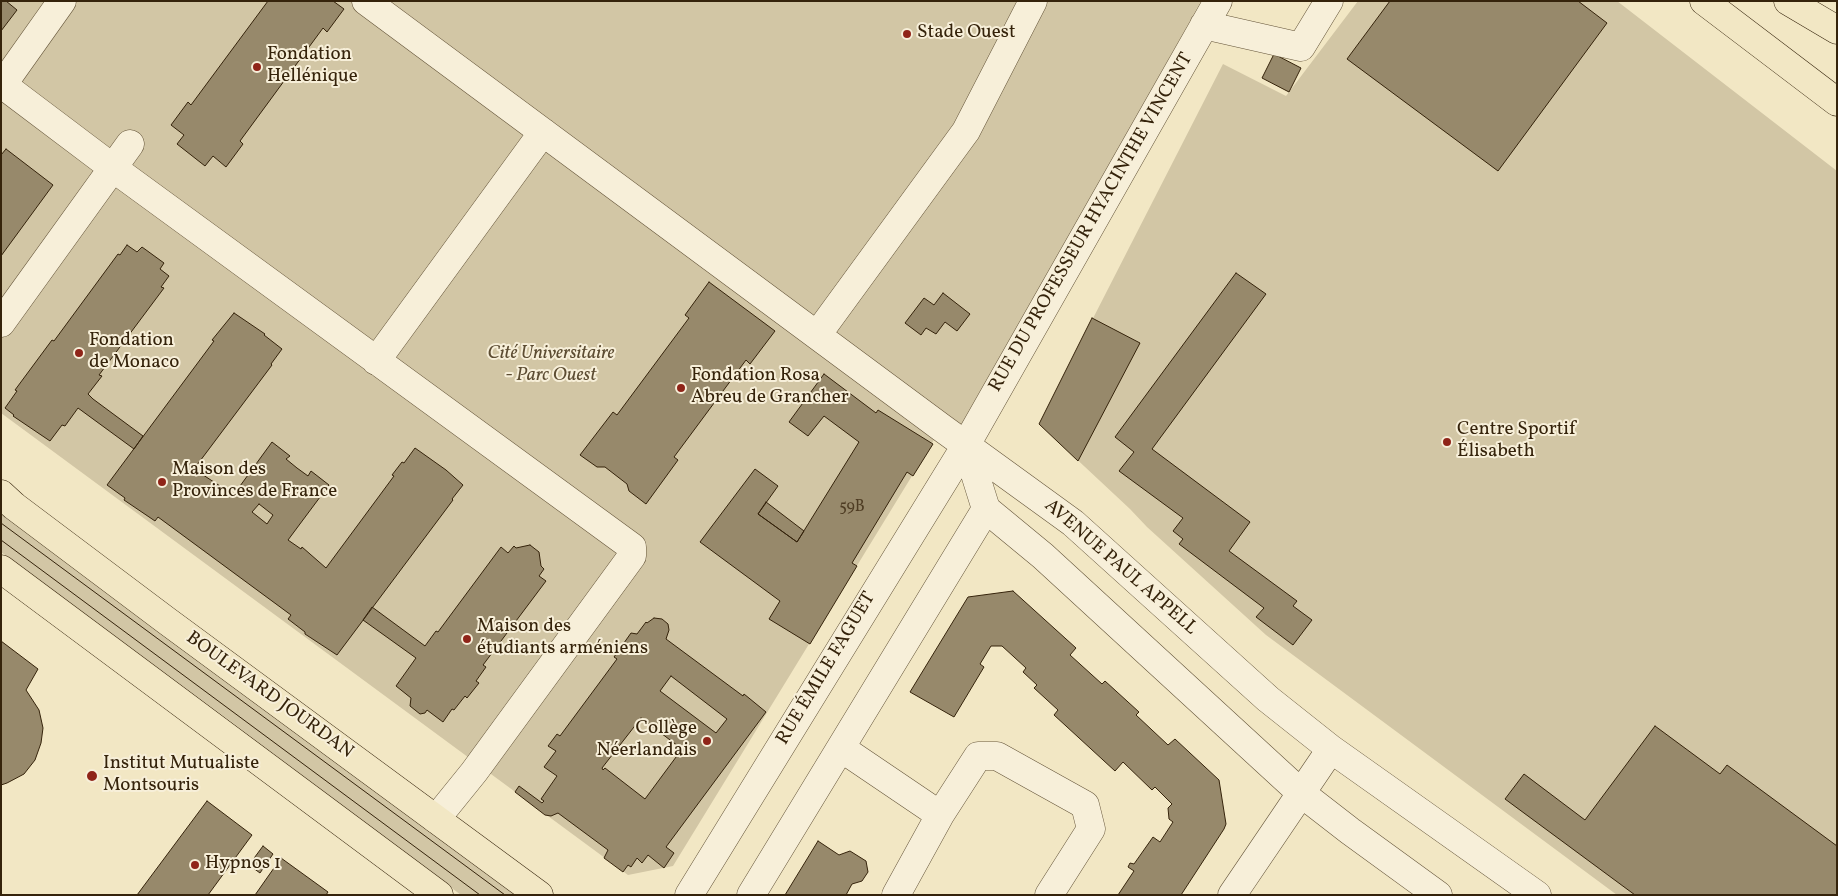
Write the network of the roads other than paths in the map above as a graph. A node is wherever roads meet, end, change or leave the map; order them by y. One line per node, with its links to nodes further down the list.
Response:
1 (62, 1): 12 (street)
2 (366, 1): 14 (street, AVENUE PAUL APPELL)
3 (1034, 1): 18 (street)
4 (1218, 1): 10 (street, RUE DU PROFESSEUR HYACINTHE VINCENT)
5 (1330, 1): 10 (street)
6 (1704, 1): 13 (main road)
7 (1788, 1): 11 (main road)
8 (1807, 1): 9 (main road)
9 (1837, 24)
10 (1204, 25): 20 (street, RUE DU PROFESSEUR HYACINTHE VINCENT)
11 (1837, 30)
12 (2, 86): 16 (street)
13 (1837, 102)
14 (543, 132): 18 (street, AVENUE PAUL APPELL); 19 (street)
15 (130, 144): 16 (street)
16 (113, 168): 17 (street); 19 (street)
17 (1, 323)
18 (817, 335): 20 (street, AVENUE PAUL APPELL)
19 (376, 361): 28 (street)
20 (966, 445): 22 (street); 25 (street, AVENUE PAUL APPELL); 32 (street, RUE ÉMILE FAGUET)
21 (1, 494): 28 (main road, BOULEVARD JOURDAN)
22 (986, 509): 24 (street); 26 (street)
23 (1, 569): 30 (main road)
24 (841, 748): 27 (street); 33 (street)
25 (1330, 749): 26 (street); 37 (street, AVENUE PAUL APPELL)
26 (1301, 793): 29 (street); 36 (street)
27 (940, 815): 34 (street); 35 (street)
28 (436, 819): 31 (main road, BOULEVARD JOURDAN)
29 (1240, 890)
30 (439, 895)
31 (539, 895)
32 (689, 895)
33 (751, 895)
34 (896, 895)
35 (1049, 895)
36 (1438, 895)
37 (1537, 895)

